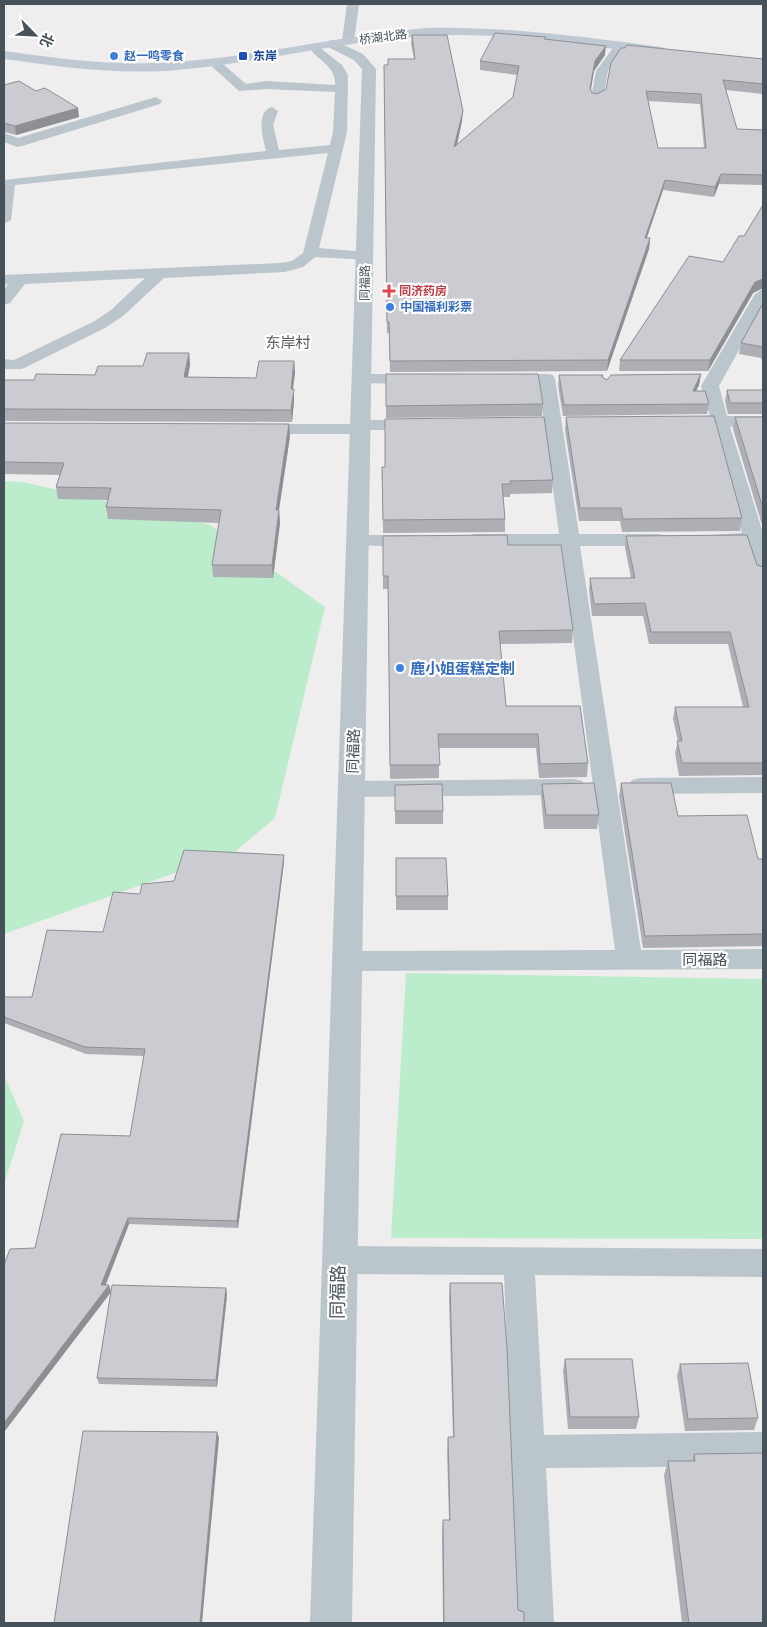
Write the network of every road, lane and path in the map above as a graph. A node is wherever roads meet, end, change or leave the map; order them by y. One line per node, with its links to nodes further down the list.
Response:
1 (353, 4): 2 (street)
2 (332, 44): 3 (main road, 桥湖北路); 6 (main road, 桥湖北路); 7 (street); 16 (street, 同福路)
3 (620, 46): 4 (main road, 桥湖北路); 8 (street)
4 (676, 53)
5 (4, 55): 6 (main road, 桥湖北路)
6 (213, 62): 7 (street)
7 (342, 89): 12 (street)
8 (597, 98)
9 (156, 101): 11 (street)
10 (272, 111): 13 (street)
11 (4, 138)
12 (336, 148): 13 (street); 15 (street)
13 (273, 155): 14 (street)
14 (4, 220)
15 (310, 252): 16 (street); 17 (street)
16 (365, 257): 25 (street, 同福路)
17 (160, 273): 18 (street); 22 (street)
18 (20, 279): 19 (street); 21 (street)
19 (4, 280)
20 (763, 294): 24 (street)
21 (4, 300)
22 (4, 364)
23 (695, 378): 24 (street)
24 (715, 378): 28 (street)
25 (363, 379): 26 (street); 32 (street, 同福路)
26 (440, 379)
27 (489, 379): 36 (street)
28 (719, 421): 29 (street); 30 (street); 34 (street)
29 (763, 421)
30 (670, 422)
31 (438, 424): 32 (street)
32 (362, 427): 33 (street); 37 (street, 同福路)
33 (242, 429)
34 (759, 539): 36 (street); 39 (street)
35 (460, 540): 36 (street)
36 (570, 540): 41 (street)
37 (360, 541): 38 (street); 42 (street, 同福路)
38 (430, 541)
39 (763, 572)
40 (763, 785): 41 (street)
41 (605, 787): 42 (street); 43 (street)
42 (352, 788): 45 (street, 同福路)
43 (629, 958): 44 (street, 同福路); 45 (street, 同福路)
44 (763, 959)
45 (347, 961): 46 (street, 同福路)
46 (339, 1260): 47 (street); 51 (street, 同福路)
47 (519, 1261): 48 (street); 50 (street)
48 (763, 1263)
49 (763, 1449): 50 (street)
50 (528, 1452): 52 (street)
51 (331, 1623)
52 (536, 1623)

